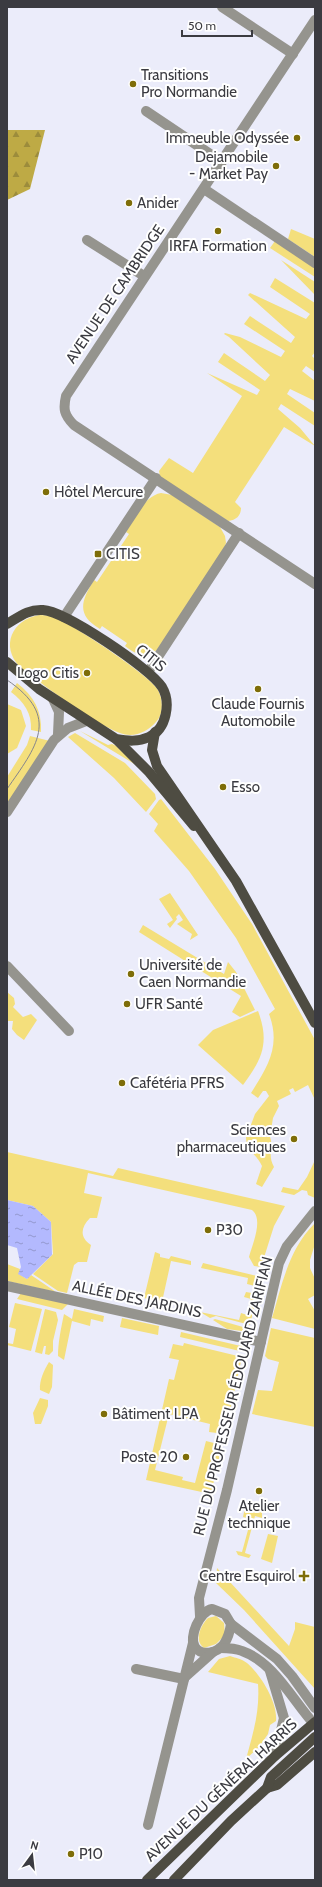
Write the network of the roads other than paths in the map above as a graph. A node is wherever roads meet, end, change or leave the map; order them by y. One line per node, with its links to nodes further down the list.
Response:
1 (222, 7): 3 (street)
2 (315, 20): 3 (street, AVENUE DE CAMBRIDGE)
3 (293, 54): 5 (street, AVENUE DE CAMBRIDGE)
4 (146, 111): 5 (street)
5 (222, 162): 6 (street, AVENUE DE CAMBRIDGE)
6 (204, 189): 8 (street); 9 (street, AVENUE DE CAMBRIDGE)
7 (87, 240): 9 (street)
8 (315, 263)
9 (144, 276): 10 (street, AVENUE DE CAMBRIDGE)
10 (156, 478): 11 (street, AVENUE DE CAMBRIDGE); 13 (street)
11 (239, 533): 12 (street, AVENUE DE CAMBRIDGE); 16 (street)
12 (315, 584)
13 (64, 617): 14 (main road, CITIS); 16 (main road, CITIS)
14 (8, 624)
15 (8, 664): 17 (main road)
16 (148, 672): 19 (main road, CITIS)
17 (53, 699): 18 (main road); 20 (street)
18 (86, 721): 20 (street); 21 (main road)
19 (155, 732): 21 (main road); 23 (main road)
20 (58, 734): 22 (street)
21 (116, 739): 23 (main road)
22 (7, 812)
23 (203, 834): 25 (main road)
24 (7, 966): 26 (street)
25 (315, 1023)
26 (69, 1031)
27 (315, 1211): 29 (street, RUE DU PROFESSEUR ÉDOUARD ZARIFIAN)
28 (7, 1286): 29 (street, ALLÉE DES JARDINS)
29 (261, 1342): 30 (street, RUE DU PROFESSEUR ÉDOUARD ZARIFIAN)
30 (200, 1616): 31 (street); 32 (street)
31 (231, 1624): 33 (street); 37 (street)
32 (193, 1643): 33 (street); 36 (street)
33 (216, 1650): 35 (street); 36 (street)
34 (136, 1669): 36 (street)
35 (270, 1671): 38 (street); 41 (street)
36 (185, 1678): 43 (street)
37 (315, 1708)
38 (314, 1724): 41 (main road, AVENUE DU GÉNÉRAL HARRIS)
39 (315, 1736): 42 (main road, AVENUE DU GÉNÉRAL HARRIS)
40 (315, 1752): 42 (main road, AVENUE DU GÉNÉRAL HARRIS)
41 (275, 1756): 44 (main road, AVENUE DU GÉNÉRAL HARRIS)
42 (267, 1788): 45 (main road, AVENUE DU GÉNÉRAL HARRIS)
43 (148, 1826)
44 (147, 1880)
45 (174, 1880)

